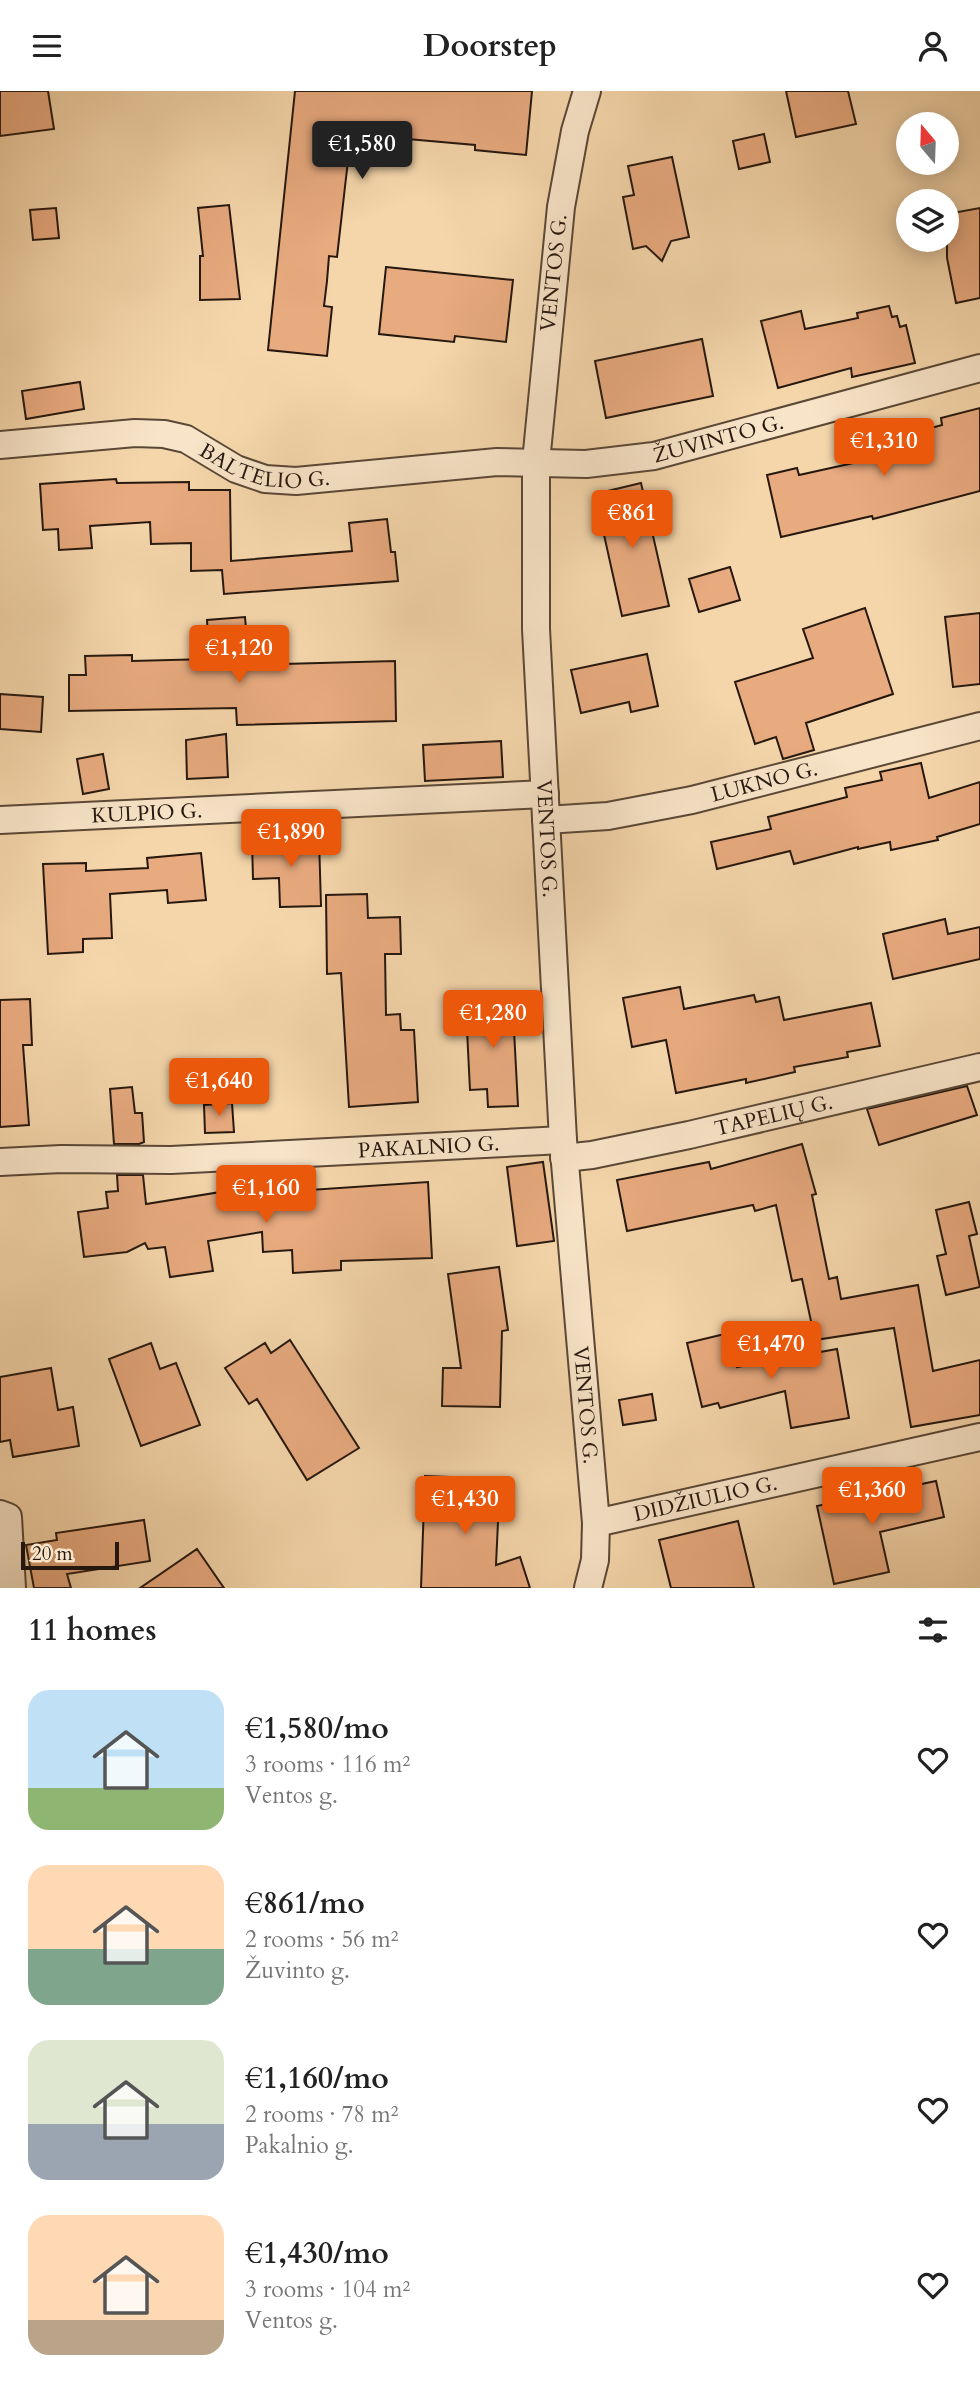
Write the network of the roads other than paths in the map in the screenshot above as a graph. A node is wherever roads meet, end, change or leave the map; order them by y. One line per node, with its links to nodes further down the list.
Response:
1 (587, 91): 4 (street, VENTOS G.)
2 (980, 368): 4 (street, ŽUVINTO G.)
3 (0, 445): 4 (street, BALTELIO G.)
4 (536, 462): 6 (street, VENTOS G.)
5 (980, 726): 6 (street, LUKNO G.)
6 (545, 807): 7 (street, KULPIO G.); 9 (street, VENTOS G.)
7 (0, 820)
8 (980, 1067): 9 (street, TAPELIŲ G.)
9 (563, 1149): 10 (street, PAKALNIO G.); 13 (street, VENTOS G.)
10 (0, 1162)
11 (980, 1437): 13 (street, DIDŽIULIO G.)
12 (0, 1514): 14 (street)
13 (596, 1523): 15 (street, VENTOS G.)
14 (12, 1588)
15 (589, 1588)

